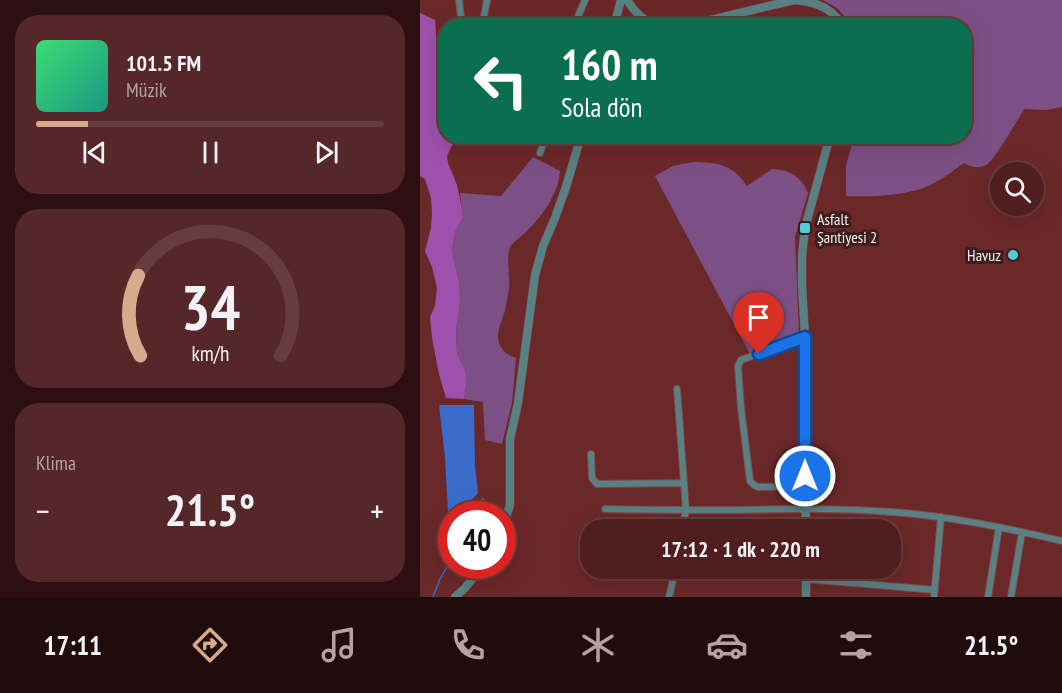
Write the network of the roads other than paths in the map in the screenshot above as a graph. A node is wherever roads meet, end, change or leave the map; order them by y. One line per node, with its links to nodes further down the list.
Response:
1 (460, 0): 6 (street)
2 (487, 0): 7 (street)
3 (585, 0): 8 (street)
4 (621, 0): 9 (street)
5 (627, 0): 10 (street)
6 (461, 18)
7 (484, 18)
8 (577, 18)
9 (616, 18)
10 (641, 18)
11 (719, 18): 12 (street)
12 (836, 18)
13 (543, 144): 16 (street)
14 (577, 144): 22 (street)
15 (828, 144): 17 (street)
16 (540, 153)
17 (805, 337): 21 (street); 21 (street)
18 (677, 389): 20 (street)
19 (591, 454): 20 (street)
20 (684, 483): 25 (street)
21 (805, 486): 24 (street)
22 (510, 501)
23 (605, 509): 25 (street)
24 (807, 509): 25 (street); 26 (street); 28 (street)
25 (686, 510): 27 (street)
26 (941, 517): 29 (street); 36 (street)
27 (684, 519)
28 (807, 519)
29 (999, 527): 30 (street); 40 (street)
30 (1022, 532): 31 (street); 41 (street)
31 (1062, 541)
32 (472, 579): 37 (street)
33 (673, 579): 38 (street)
34 (806, 579): 39 (street)
35 (840, 579): 36 (street)
36 (935, 593)
37 (455, 597)
38 (669, 597)
39 (806, 597)
40 (988, 597)
41 (1011, 597)

